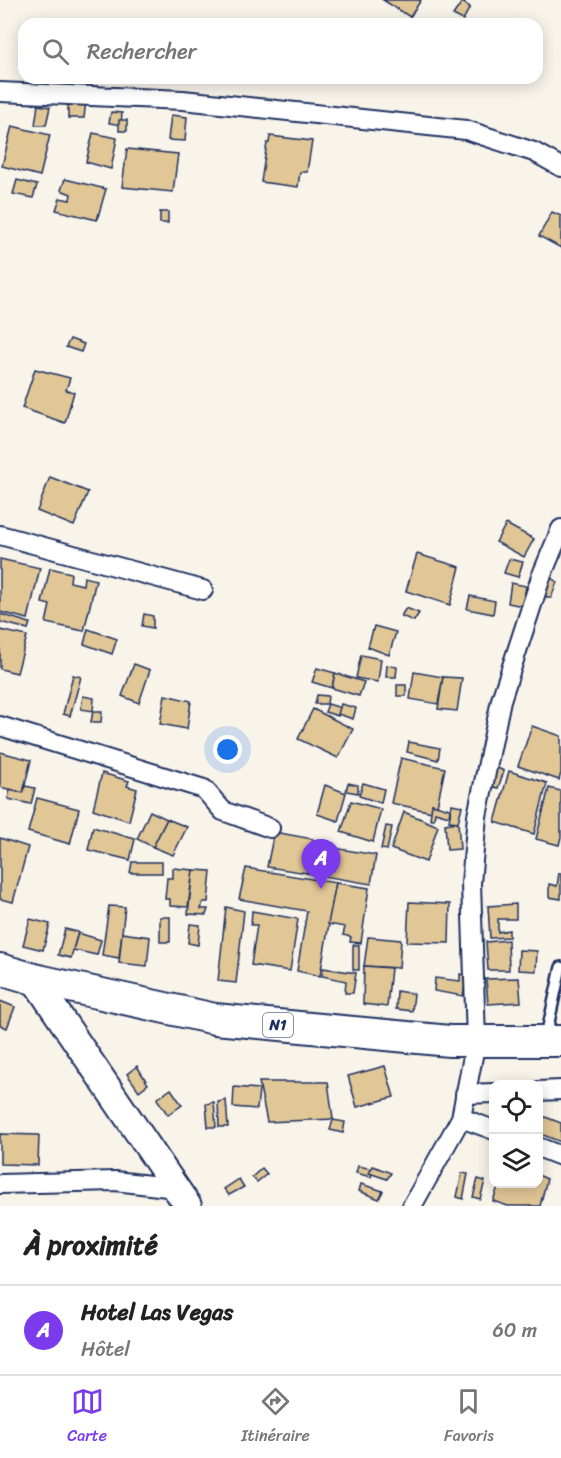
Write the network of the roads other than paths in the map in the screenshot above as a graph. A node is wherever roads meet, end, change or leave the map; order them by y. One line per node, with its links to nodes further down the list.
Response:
1 (0, 92): 2 (street)
2 (561, 167)
3 (561, 529): 11 (street)
4 (0, 535): 5 (street)
5 (203, 590)
6 (0, 726): 7 (street)
7 (270, 828)
8 (561, 967): 12 (lane)
9 (0, 969): 10 (highway, N1)
10 (34, 979): 11 (highway, N1); 22 (main road)
11 (476, 1041): 12 (highway, N1); 16 (street)
12 (553, 1041)
13 (561, 1090): 14 (street)
14 (543, 1091)
15 (489, 1093): 16 (street)
16 (465, 1094): 17 (street)
17 (461, 1118): 18 (street); 23 (street)
18 (489, 1128)
19 (543, 1149): 20 (street)
20 (561, 1155)
21 (0, 1184): 22 (street)
22 (182, 1197)
23 (412, 1206)

